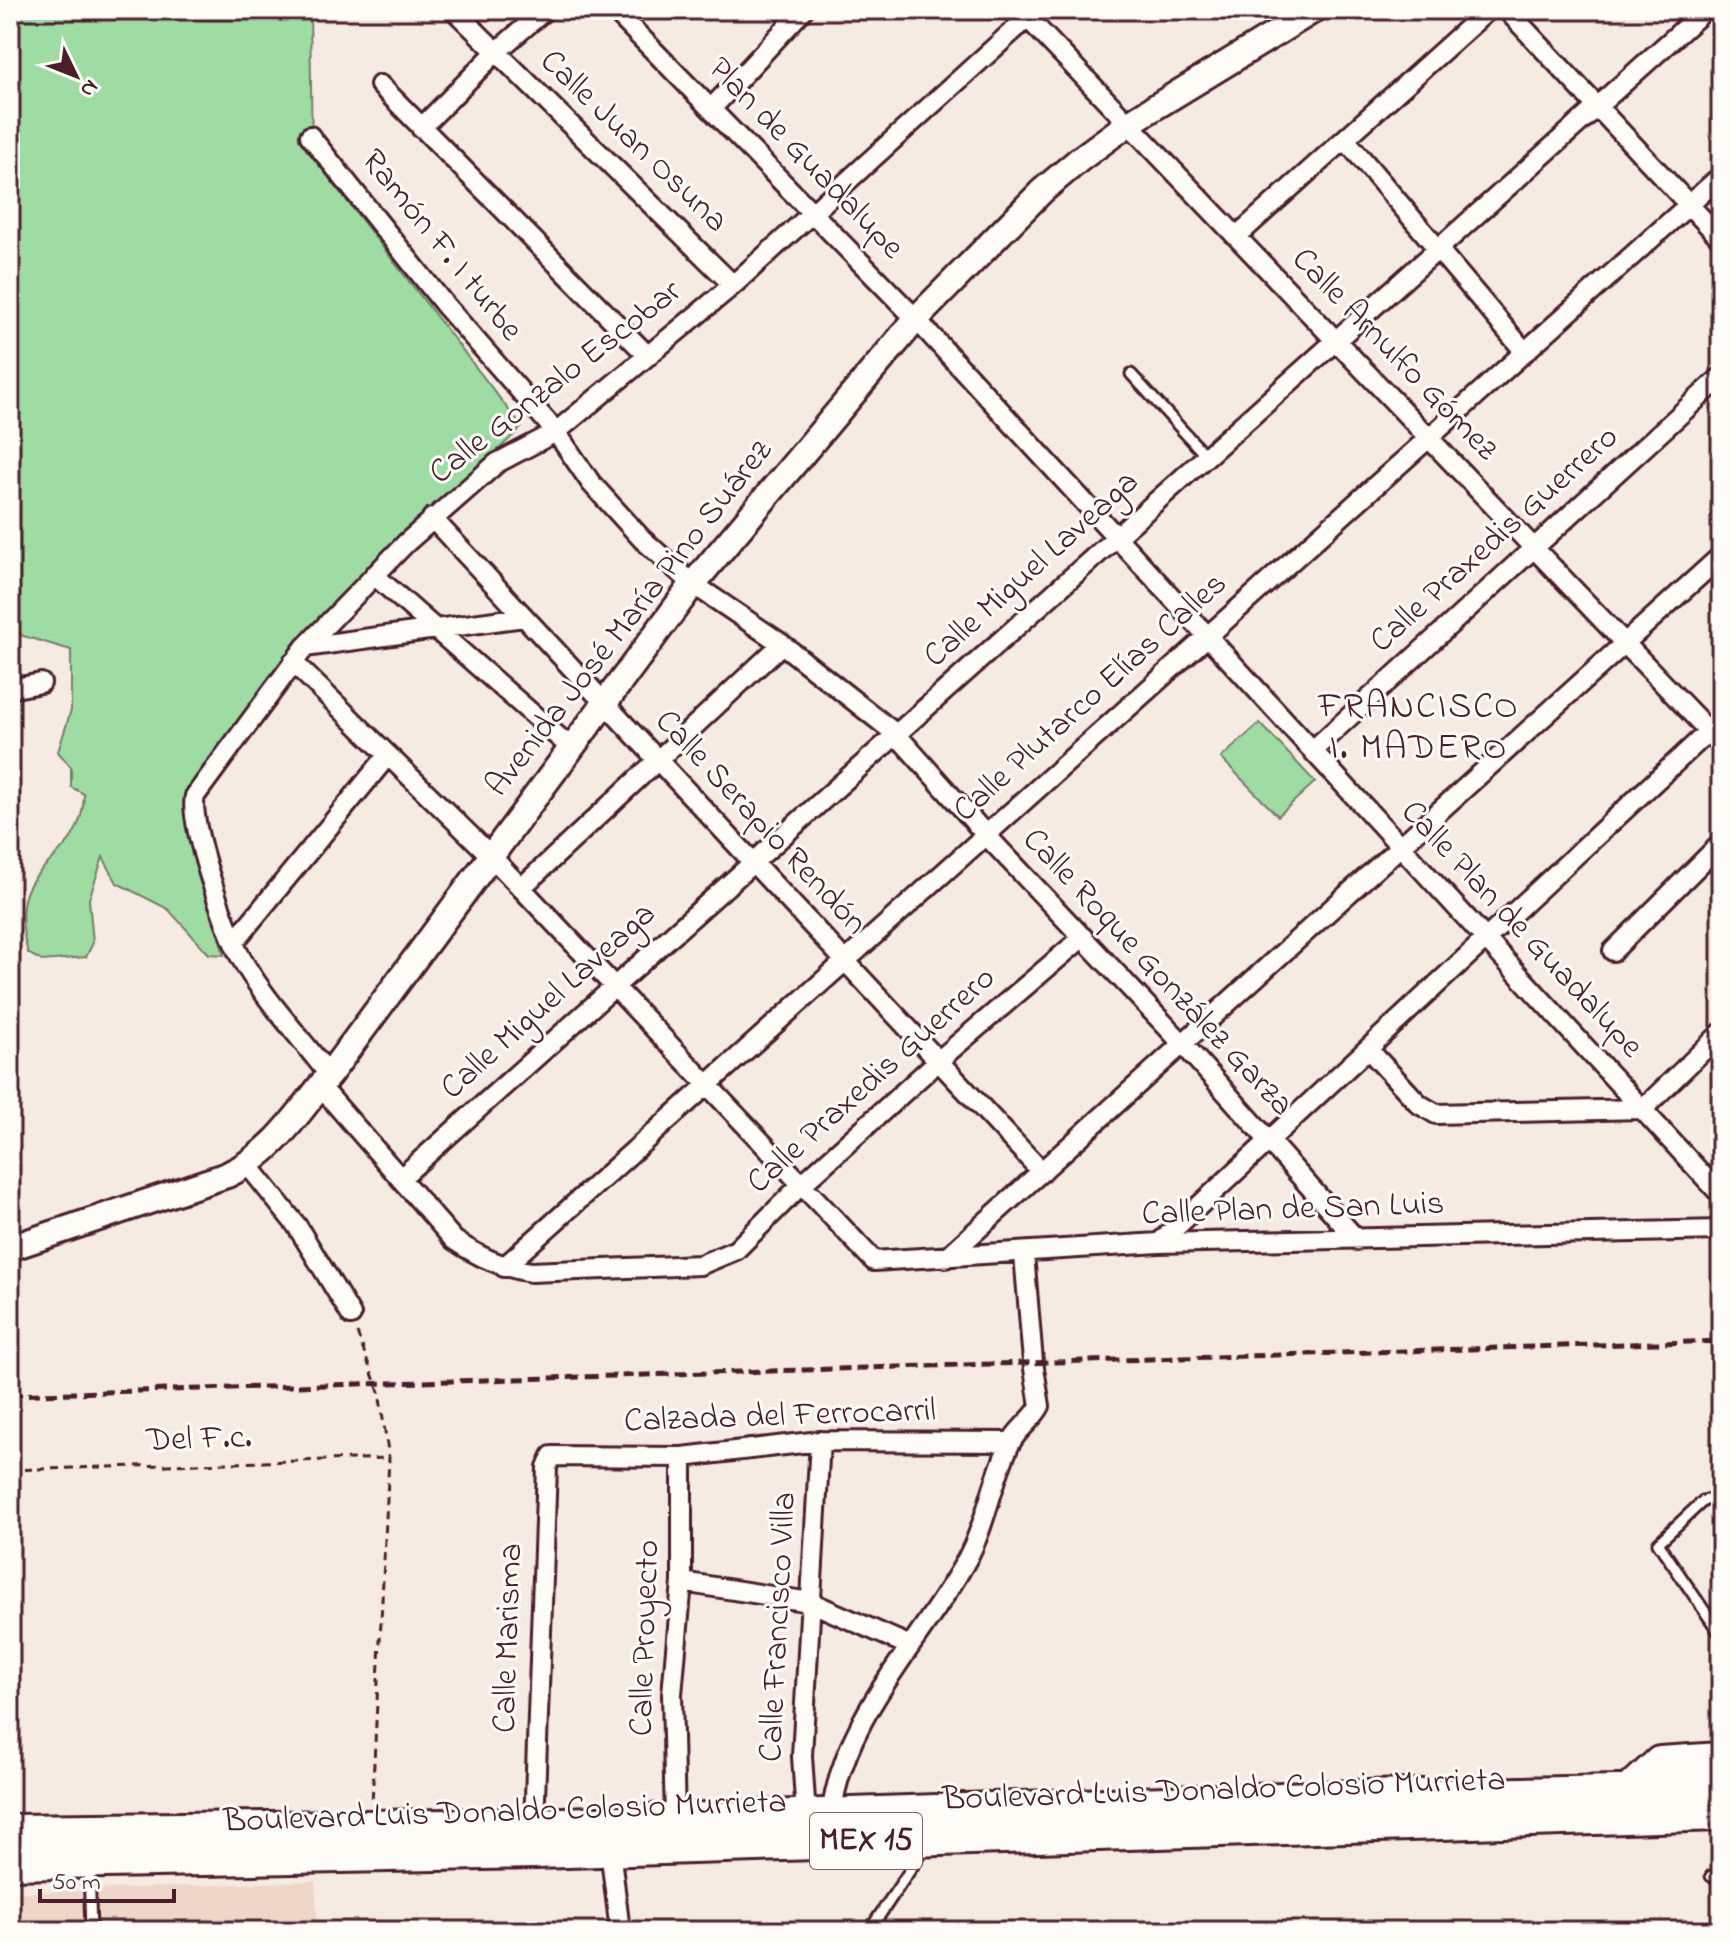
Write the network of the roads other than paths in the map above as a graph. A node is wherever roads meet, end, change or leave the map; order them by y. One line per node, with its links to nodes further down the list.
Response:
1 (454, 10): 10 (street, Calle Juan Osuna)
2 (545, 10): 10 (street)
3 (614, 10): 13 (street, Plan de Guadalupe)
4 (803, 10): 13 (street)
5 (1314, 10): 14 (street, Avenida José María Pino Suárez)
6 (1488, 10): 17 (street)
7 (1507, 10): 12 (street)
8 (1705, 10): 12 (street, Calle Miguel Laveaga)
9 (1028, 12): 14 (street, Calle Arnulfo Gómez); 20 (street, Calle Gonzalo Escobar)
10 (495, 53): 15 (street); 24 (street, Calle Juan Osuna)
11 (380, 85): 15 (street)
12 (1597, 106): 19 (street); 23 (street, Calle Miguel Laveaga)
13 (711, 109): 20 (street, Plan de Guadalupe)
14 (1129, 123): 21 (street, Calle Arnulfo Gómez); 25 (street, Avenida José María Pino Suárez)
15 (421, 128): 28 (street)
16 (310, 136): 31 (street, Ramón F. I turbe)
17 (1345, 139): 21 (street); 23 (street)
18 (1721, 176): 19 (street, Calle Plutarco Elías Calles)
19 (1689, 205): 22 (street); 27 (street, Calle Plutarco Elías Calles)
20 (812, 210): 24 (street, Calle Gonzalo Escobar); 25 (street, Plan de Guadalupe)
21 (1237, 236): 26 (street, Calle Arnulfo Gómez)
22 (1721, 239)
23 (1438, 249): 26 (street, Calle Miguel Laveaga); 27 (street)
24 (733, 285): 28 (street, Calle Gonzalo Escobar)
25 (916, 319): 35 (street, Calle Plan de Guadalupe); 39 (street, Avenida José María Pino Suárez)
26 (1336, 340): 32 (street, Calle Arnulfo Gómez); 33 (street, Calle Miguel Laveaga)
27 (1525, 352): 32 (street, Calle Plutarco Elías Calles)
28 (648, 356): 31 (street, Calle Gonzalo Escobar)
29 (1131, 374): 33 (lane)
30 (1721, 377): 36 (street, Calle Praxedis Guerrero)
31 (556, 432): 34 (street, Calle Gonzalo Escobar); 39 (street, Calle Roque González Garza)
32 (1429, 438): 36 (street, Calle Arnulfo Gómez); 42 (street, Calle Plutarco Elías Calles)
33 (1206, 456): 35 (street, Calle Miguel Laveaga)
34 (432, 518): 38 (street, Calle Gonzalo Escobar); 40 (street, Calle Serapio Rendón)
35 (1116, 537): 42 (street, Calle Plan de Guadalupe); 51 (street, Calle Miguel Laveaga)
36 (1534, 548): 43 (street, Calle Arnulfo Gómez); 53 (street, Calle Praxedis Guerrero)
37 (1721, 556): 43 (street)
38 (374, 575): 41 (street); 45 (street, Calle Gonzalo Escobar)
39 (693, 584): 44 (street, Calle Roque González Garza); 49 (street, Avenida José María Pino Suárez)
40 (524, 617): 41 (street); 49 (street, Calle Serapio Rendón)
41 (434, 631): 45 (street); 52 (street)
42 (1208, 636): 53 (street, Calle Plan de Guadalupe); 56 (street, Calle Plutarco Elías Calles)
43 (1625, 643): 50 (street, Calle Arnulfo Gómez); 58 (street)
44 (782, 644): 51 (street, Calle Roque González Garza); 55 (street)
45 (305, 647): 46 (street, Calle Gonzalo Escobar)
46 (293, 662): 54 (street); 64 (street, Calle Gonzalo Escobar)
47 (41, 683): 48 (street)
48 (10, 689)
49 (603, 701): 52 (street, Avenida José María Pino Suárez); 55 (street, Calle Serapio Rendón)
50 (1717, 732): 63 (street)
51 (896, 734): 56 (street, Calle Roque González Garza); 60 (street, Calle Miguel Laveaga)
52 (570, 747): 59 (street, Avenida José María Pino Suárez)
53 (1313, 750): 58 (street, Calle Plan de Guadalupe)
54 (388, 755): 59 (street); 64 (street)
55 (658, 761): 60 (street, Calle Serapio Rendón); 61 (street)
56 (986, 835): 62 (street, Calle Roque González Garza); 66 (street, Calle Plutarco Elías Calles)
57 (1721, 843): 65 (street)
58 (1401, 846): 63 (street, Calle Plan de Guadalupe); 69 (street)
59 (490, 855): 61 (street); 72 (street, Avenida José María Pino Suárez)
60 (753, 862): 66 (street, Calle Serapio Rendón); 67 (street, Calle Miguel Laveaga)
61 (521, 888): 67 (street)
62 (1083, 937): 69 (street, Calle Roque González Garza); 71 (street, Calle Praxedis Guerrero)
63 (1486, 939): 70 (street); 74 (street, Calle Plan de Guadalupe)
64 (234, 942): 72 (street)
65 (1613, 951)
66 (845, 961): 71 (street, Calle Serapio Rendón); 73 (street, Calle Plutarco Elías Calles)
67 (614, 987): 73 (street); 78 (street, Calle Miguel Laveaga)
68 (1721, 1033): 74 (street)
69 (1183, 1044): 75 (street, Calle Roque González Garza); 77 (street)
70 (1368, 1049): 74 (street); 75 (street)
71 (938, 1061): 77 (street, Calle Serapio Rendón); 79 (street, Calle Praxedis Guerrero)
72 (320, 1086): 76 (street, Avenida José María Pino Suárez); 78 (street)
73 (707, 1086): 79 (street); 87 (street, Calle Plutarco Elías Calles)
74 (1643, 1109): 80 (street, Calle Plan de Guadalupe)
75 (1269, 1141): 82 (street, Calle Roque González Garza); 83 (street)
76 (248, 1165): 84 (street, Avenida José María Pino Suárez); 88 (street)
77 (1042, 1172): 86 (street)
78 (402, 1177): 87 (street)
79 (800, 1186): 86 (street, Calle Plan de San Luis); 87 (street, Calle Praxedis Guerrero)
80 (1721, 1195)
81 (1721, 1230): 82 (street, Calle Plan de San Luis)
82 (1357, 1240): 83 (street, Calle Plan de San Luis)
83 (1159, 1243): 85 (street, Calle Plan de San Luis)
84 (10, 1248)
85 (1024, 1254): 86 (street, Calle Plan de San Luis); 90 (street)
86 (946, 1258)
87 (504, 1267)
88 (351, 1315)
89 (820, 1441): 90 (street, Calzada del Ferrocarril); 92 (street, Calzada del Ferrocarril); 95 (street, Calle Francisco Villa)
90 (1011, 1442): 97 (street)
91 (552, 1456): 92 (street, Calzada del Ferrocarril); 104 (street, Calle Marisma)
92 (682, 1457): 94 (street, Calle Proyecto)
93 (1721, 1496): 96 (lane)
94 (682, 1582): 95 (street); 103 (street, Calle Proyecto)
95 (810, 1602): 97 (street); 102 (street, Calle Francisco Villa)
96 (1721, 1635)
97 (908, 1645): 102 (street)
98 (1721, 1759): 100 (highway)
99 (1721, 1790): 100 (highway, Boulevard Luis Donaldo Colosio Murrieta / MEX 15)
100 (1632, 1804): 101 (highway, Boulevard Luis Donaldo Colosio Murrieta / MEX 15); 102 (highway, Boulevard Luis Donaldo Colosio Murrieta / MEX 15); 106 (highway); 107 (highway, Boulevard Luis Donaldo Colosio Murrieta / MEX 15)
101 (1721, 1814)
102 (818, 1816): 103 (highway, Boulevard Luis Donaldo Colosio Murrieta / MEX 15)
103 (675, 1821): 104 (highway, Boulevard Luis Donaldo Colosio Murrieta / MEX 15)
104 (534, 1825): 105 (highway, Boulevard Luis Donaldo Colosio Murrieta / MEX 15)
105 (10, 1831)
106 (1721, 1833)
107 (932, 1839): 108 (highway, Boulevard Luis Donaldo Colosio Murrieta / MEX 15); 113 (lane)
108 (610, 1849): 109 (highway, Boulevard Luis Donaldo Colosio Murrieta / MEX 15); 112 (street)
109 (89, 1862): 110 (highway, Boulevard Luis Donaldo Colosio Murrieta / MEX 15); 111 (lane)
110 (10, 1863)
111 (91, 1931)
112 (620, 1931)
113 (869, 1931)

